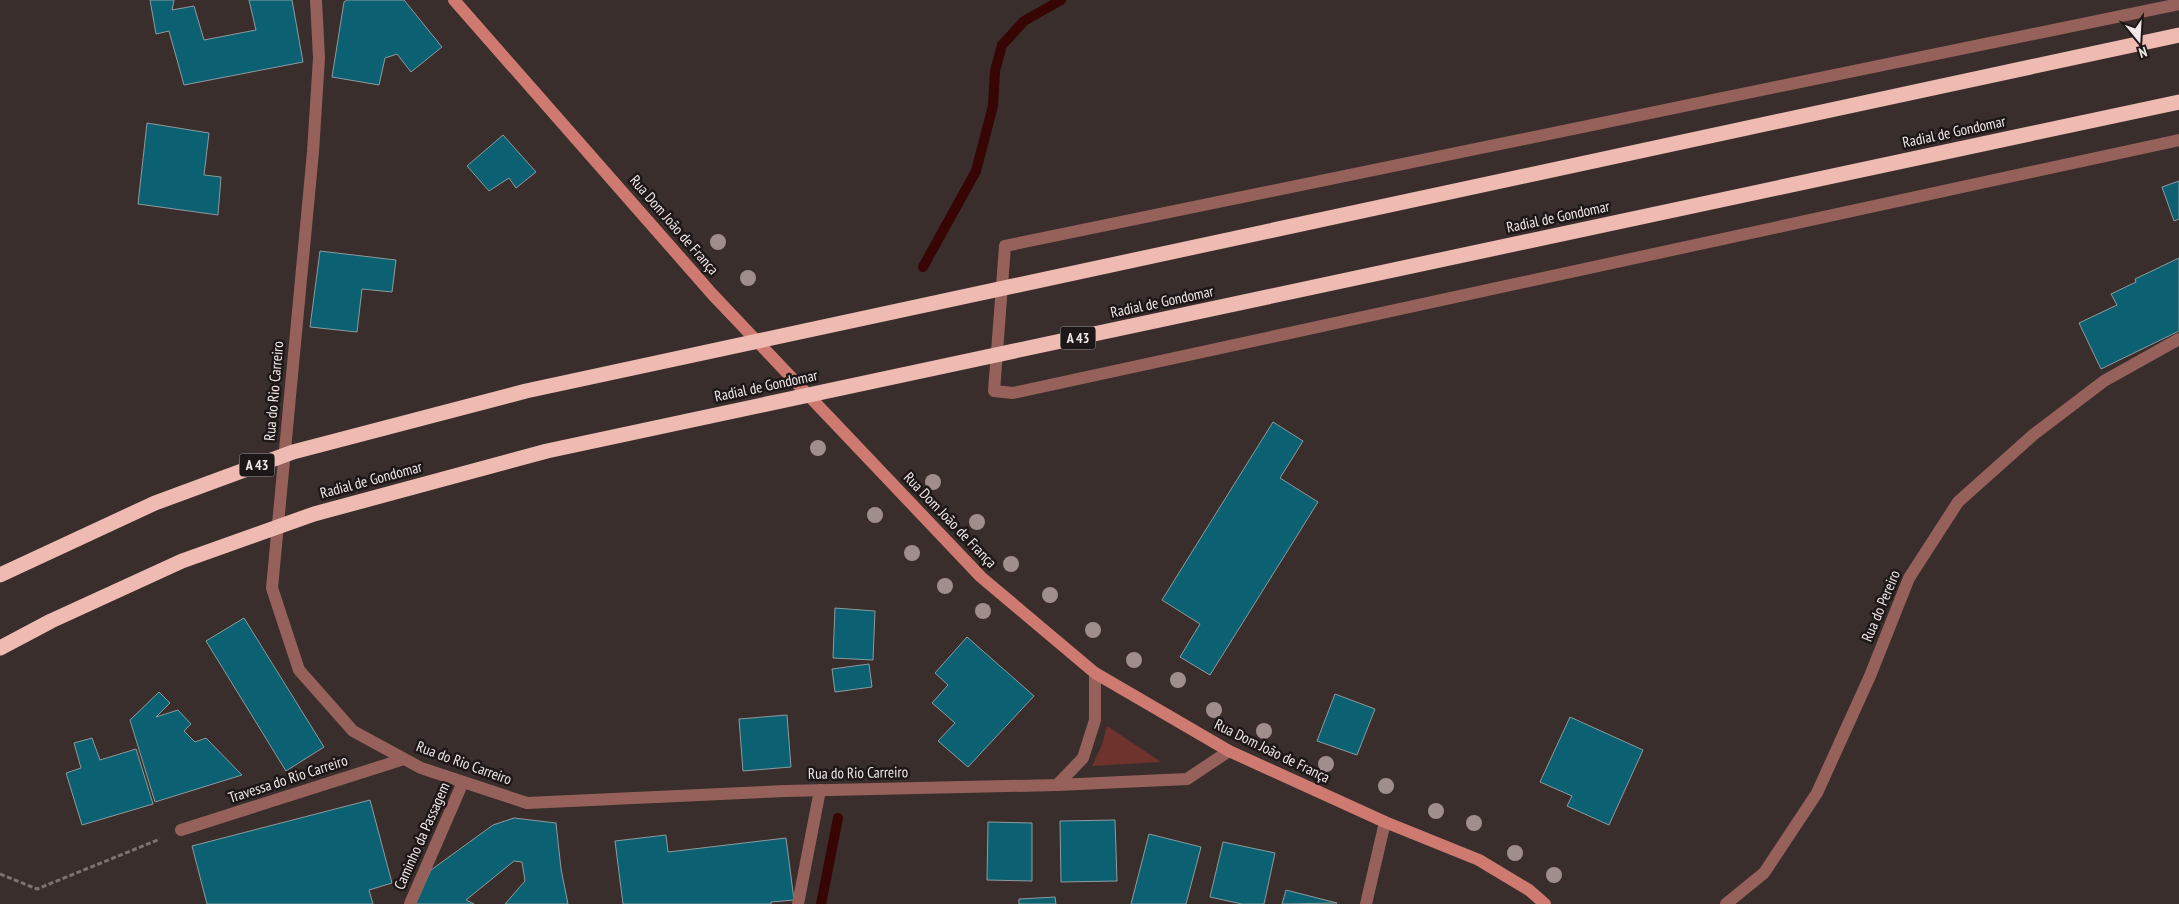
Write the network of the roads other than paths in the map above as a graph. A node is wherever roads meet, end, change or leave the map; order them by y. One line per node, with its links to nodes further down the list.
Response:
1 (316, 0): 12 (street, Rua do Rio Carreiro)
2 (454, 0): 10 (main road, Rua Dom João de França)
3 (2179, 4): 6 (street)
4 (2179, 36): 8 (highway, A 43, bridge)
5 (2179, 102): 9 (highway, Radial de Gondomar / A 43, bridge)
6 (2179, 140)
7 (2179, 339): 22 (street, Rua do Pereiro)
8 (0, 574)
9 (0, 648)
10 (1095, 673): 11 (main road, Rua Dom João de França); 14 (street)
11 (1229, 751): 14 (street, Rua do Rio Carreiro); 16 (main road, Rua Dom João de França)
12 (404, 759): 13 (street, Rua do Rio Carreiro); 17 (street, Travessa do Rio Carreiro)
13 (463, 782): 15 (street, Rua do Rio Carreiro); 18 (street, Caminho da Passagem)
14 (1057, 785): 15 (street, Rua do Rio Carreiro)
15 (820, 790): 19 (street)
16 (1386, 822): 20 (street); 21 (main road, Rua Dom João de França)
17 (181, 830)
18 (410, 904)
19 (798, 904)
20 (1366, 904)
21 (1545, 904)
22 (1726, 904)

